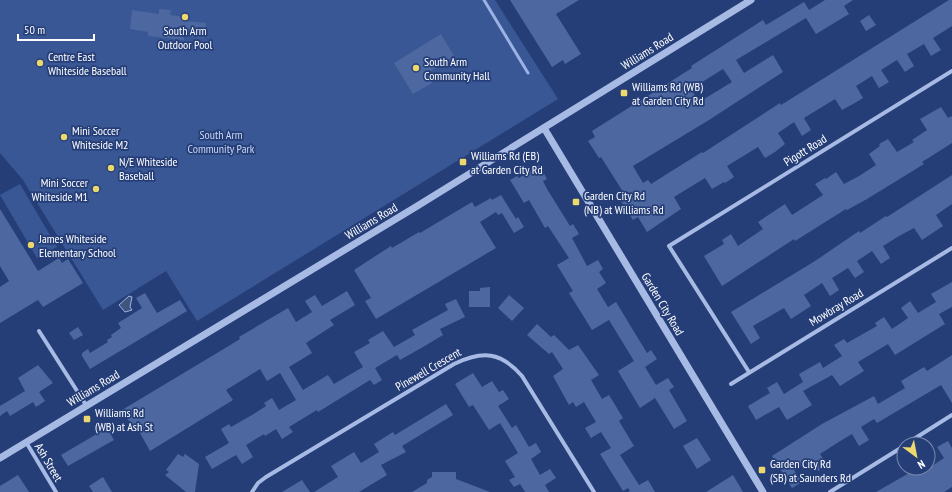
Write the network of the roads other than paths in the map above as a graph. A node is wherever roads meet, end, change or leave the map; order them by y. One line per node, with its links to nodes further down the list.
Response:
1 (751, 0): 3 (street, Williams Road)
2 (952, 71): 6 (street, Pigott Road)
3 (544, 128): 8 (street, Williams Road); 17 (street, Garden City Road)
4 (952, 248): 6 (street, Mowbray Road)
5 (39, 331): 8 (street)
6 (749, 372): 7 (street, Mowbray Road)
7 (731, 384)
8 (86, 405): 11 (street, Williams Road)
9 (952, 415): 10 (street)
10 (919, 436)
11 (26, 442): 13 (street, Williams Road); 14 (street, Ash Street)
12 (896, 451): 18 (street)
13 (0, 458)
14 (56, 492)
15 (252, 492): 16 (street, Pinewell Crescent)
16 (594, 492)
17 (763, 492)
18 (830, 492)

